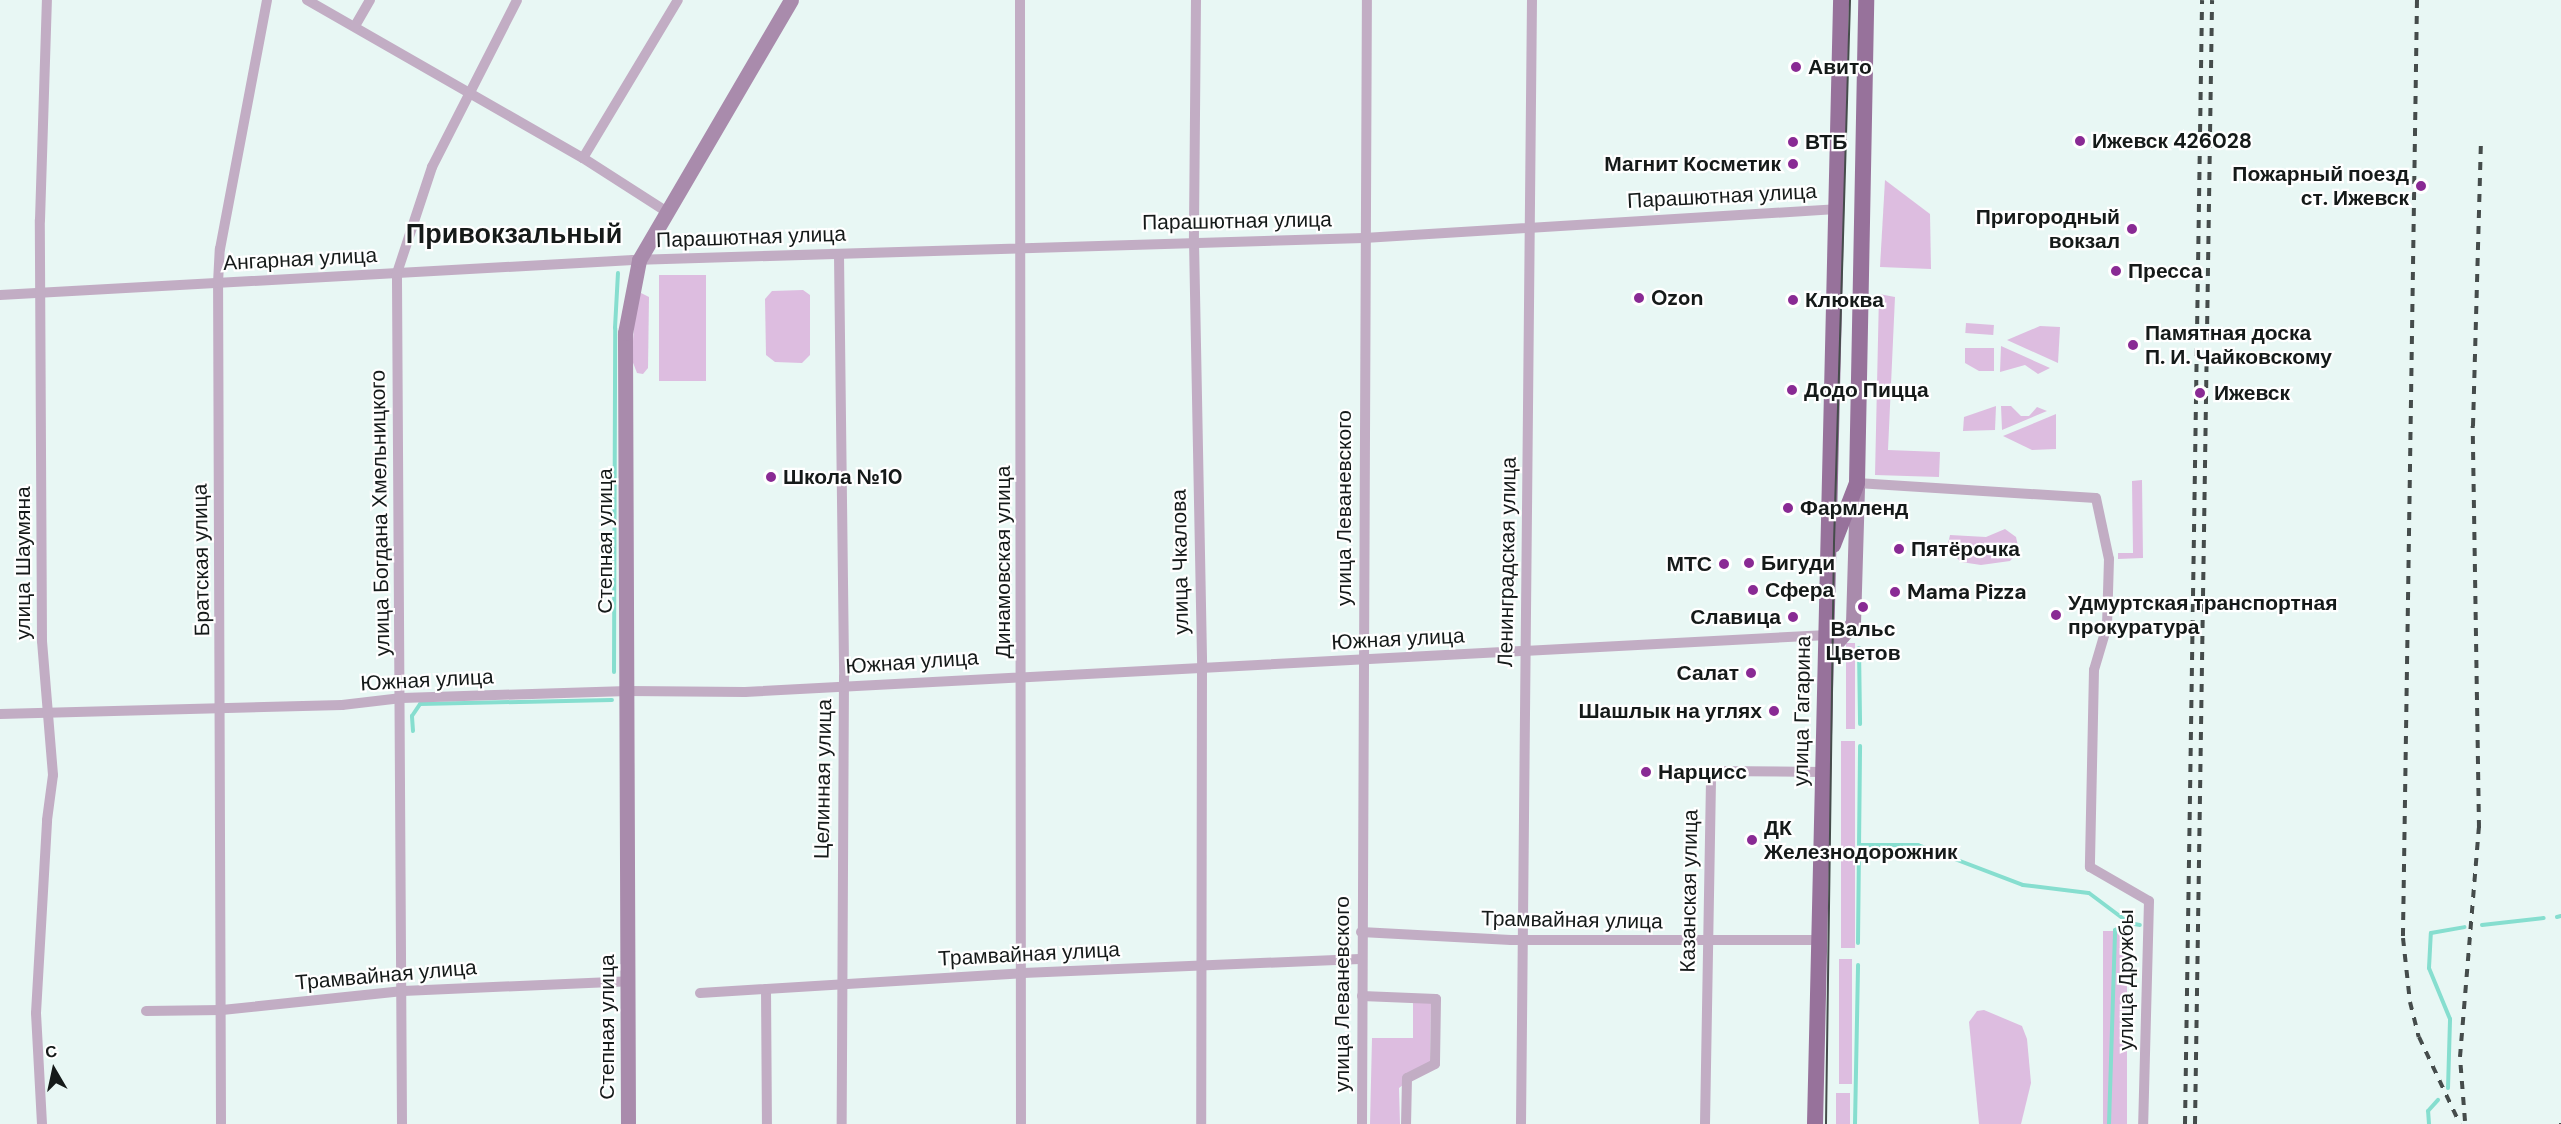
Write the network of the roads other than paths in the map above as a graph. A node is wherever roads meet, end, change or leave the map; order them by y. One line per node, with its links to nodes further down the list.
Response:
1 (47, 0): 27 (street, улица Шаумяна)
2 (267, 0): 26 (street, Братская улица)
3 (307, 0): 14 (street, Парашютная улица)
4 (370, 0): 14 (street)
5 (517, 0): 15 (street, улица Богдана Хмельницкого)
6 (678, 0): 16 (street)
7 (791, 0): 18 (street, Степная улица)
8 (1020, 0): 22 (street, Динамовская улица)
9 (1196, 0): 21 (street, улица Чкалова)
10 (1367, 0): 20 (street, улица Леваневского)
11 (1532, 0): 19 (street, Ленинградская улица)
12 (1841, 0): 17 (main road, улица Гагарина)
13 (1866, 0): 29 (main road, улица Гагарина)
14 (355, 26): 15 (street, Парашютная улица)
15 (467, 94): 16 (street, Парашютная улица); 25 (street, улица Богдана Хмельницкого)
16 (584, 158): 18 (street, Парашютная улица)
17 (1836, 209): 19 (street, Парашютная улица); 30 (main road, улица Гагарина)
18 (667, 212): 24 (street, Степная улица)
19 (1531, 225): 20 (street, Парашютная улица); 32 (street, Ленинградская улица)
20 (1364, 238): 21 (street, Парашютная улица); 34 (street, улица Леваневского)
21 (1194, 241): 22 (street, Парашютная улица); 35 (street, улица Чкалова)
22 (1020, 247): 23 (street, Парашютная улица); 36 (street, Динамовская улица)
23 (839, 255): 24 (street, Парашютная улица); 37 (street, Целинная улица)
24 (639, 260): 25 (street, Ангарная улица); 38 (street, Степная улица)
25 (397, 273): 26 (street, Ангарная улица); 39 (street, улица Богдана Хмельницкого)
26 (218, 283): 27 (street, Ангарная улица); 40 (street, Братская улица)
27 (42, 292): 28 (street, Ангарная улица); 41 (street, улица Шаумяна)
28 (0, 295)
29 (1857, 483): 30 (main road, улица Гагарина); 33 (street); 72 (street, улица Дружбы)
30 (1829, 551): 31 (main road, улица Гагарина)
31 (1827, 636): 32 (street, Южная улица); 33 (main road, улица Гагарина)
32 (1526, 653): 34 (street, Южная улица); 45 (street, Ленинградская улица)
33 (1826, 655): 43 (main road, улица Гагарина)
34 (1363, 660): 35 (street, Южная улица); 44 (street, улица Леваневского)
35 (1202, 667): 36 (street, Южная улица); 49 (street, улица Чкалова)
36 (1023, 674): 37 (street, Южная улица); 50 (street, Динамовская улица)
37 (844, 686): 38 (street, Южная улица); 52 (street, Целинная улица)
38 (628, 692): 39 (street, Южная улица); 51 (street, Степная улица)
39 (402, 698): 40 (street, Южная улица); 54 (street, улица Богдана Хмельницкого)
40 (222, 708): 41 (street, Южная улица); 57 (street, Братская улица)
41 (46, 711): 42 (street, Южная улица); 59 (street, улица Шаумяна)
42 (0, 714)
43 (1823, 772): 46 (street, Казанская улица); 47 (main road, улица Гагарина)
44 (1361, 932): 45 (street, Трамвайная улица); 48 (street, улица Леваневского)
45 (1524, 940): 46 (street, Трамвайная улица); 69 (street, Ленинградская улица)
46 (1707, 940): 47 (street, Трамвайная улица); 70 (street, Казанская улица)
47 (1819, 940): 71 (main road, улица Гагарина)
48 (1360, 959): 49 (street, Трамвайная улица); 56 (street, улица Леваневского)
49 (1200, 964): 50 (street, Трамвайная улица); 66 (street, улица Чкалова)
50 (1023, 973): 52 (street, Трамвайная улица); 65 (street, Динамовская улица)
51 (629, 981): 54 (street, Трамвайная улица); 62 (street, Степная улица)
52 (841, 984): 53 (street, Трамвайная улица); 64 (street, Целинная улица)
53 (766, 989): 55 (street, Трамвайная улица); 63 (street)
54 (403, 991): 57 (street, Трамвайная улица); 61 (street, улица Богдана Хмельницкого)
55 (700, 993)
56 (1362, 996): 67 (street, улица Леваневского); 68 (street)
57 (222, 1010): 58 (street, Трамвайная улица); 60 (street, Братская улица)
58 (146, 1011)
59 (42, 1124)
60 (221, 1124)
61 (402, 1124)
62 (628, 1124)
63 (767, 1124)
64 (842, 1124)
65 (1021, 1124)
66 (1201, 1124)
67 (1362, 1124)
68 (1406, 1124)
69 (1521, 1124)
70 (1705, 1124)
71 (1815, 1124)
72 (2144, 1124)

